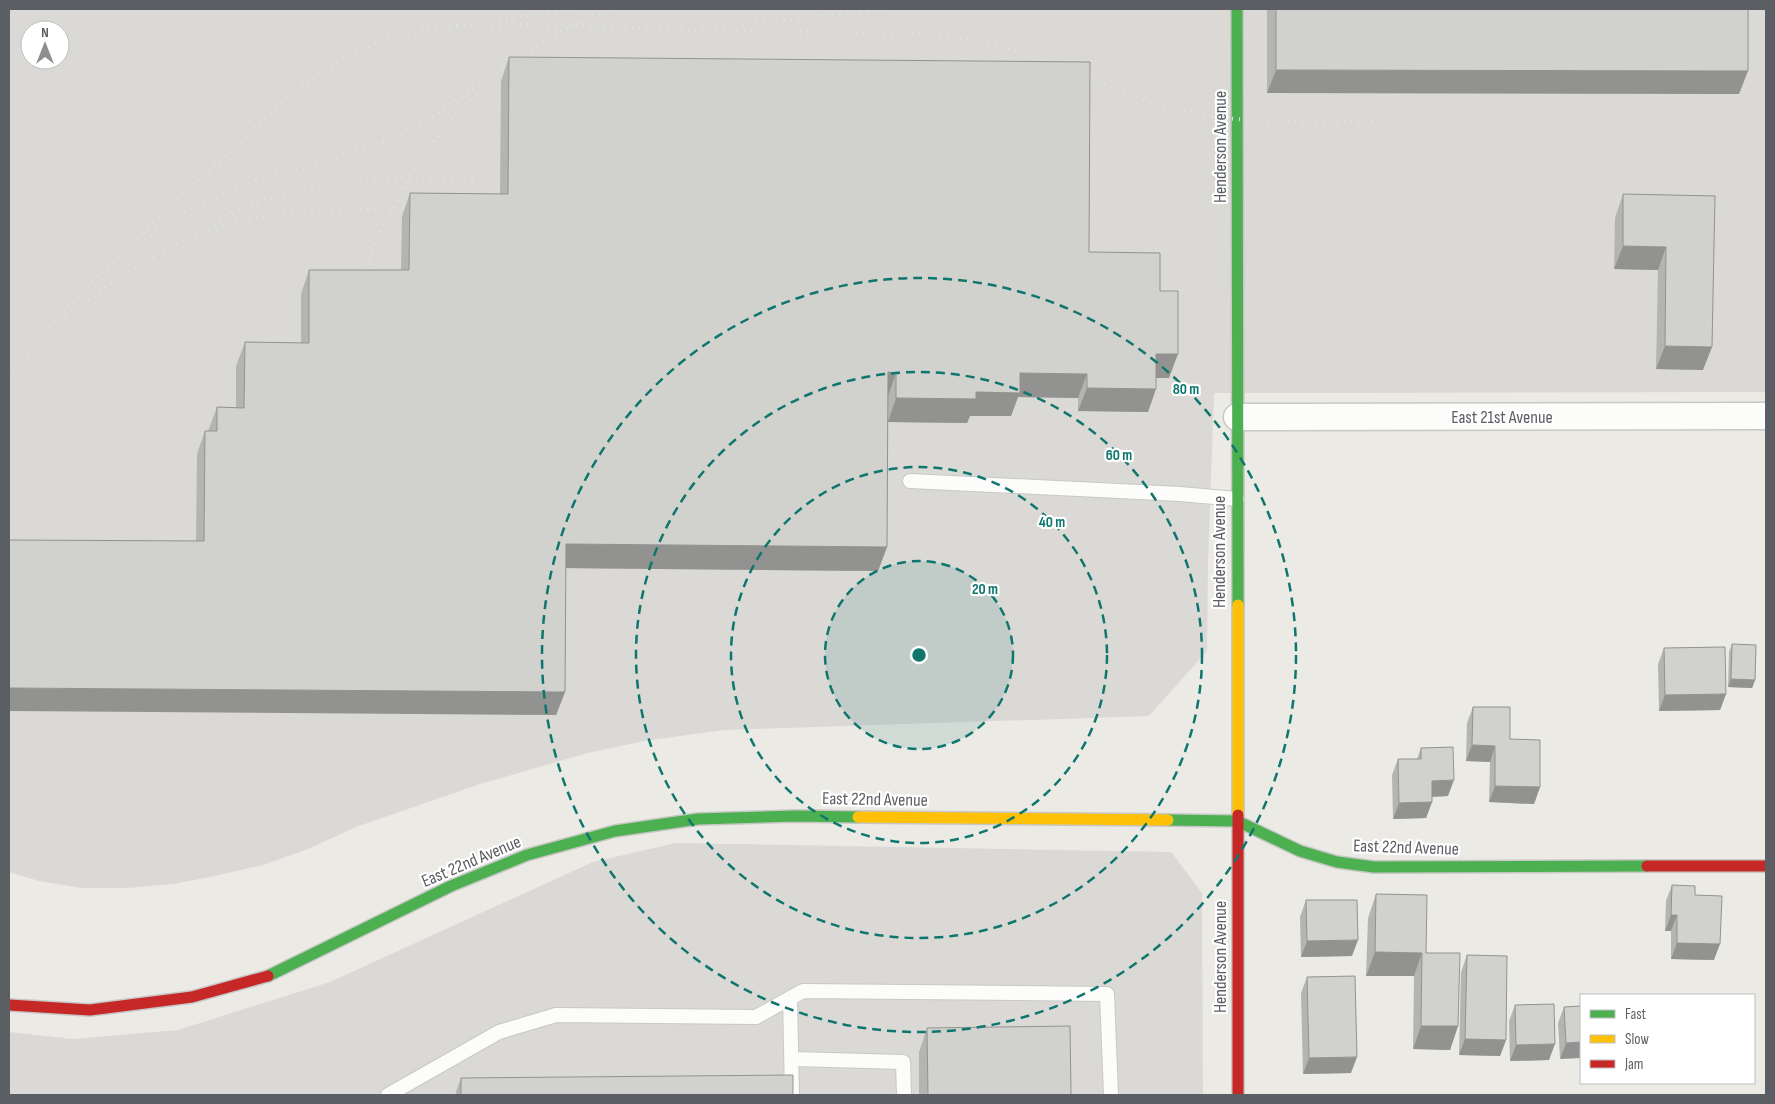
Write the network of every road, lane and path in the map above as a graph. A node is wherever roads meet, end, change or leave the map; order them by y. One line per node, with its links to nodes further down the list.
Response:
1 (1237, 9): 3 (street, Henderson Avenue)
2 (1766, 416): 3 (street, East 21st Avenue)
3 (1237, 417): 5 (street, Henderson Avenue)
4 (910, 481): 5 (lane)
5 (1237, 499): 6 (street, Henderson Avenue)
6 (1237, 821): 7 (street, East 22nd Avenue); 9 (street, East 22nd Avenue); 15 (street, Henderson Avenue)
7 (1766, 866)
8 (790, 998): 10 (lane); 11 (lane); 14 (lane)
9 (9, 1005)
10 (792, 1059): 12 (lane); 13 (lane)
11 (388, 1095)
12 (792, 1095)
13 (904, 1095)
14 (1111, 1095)
15 (1238, 1095)

